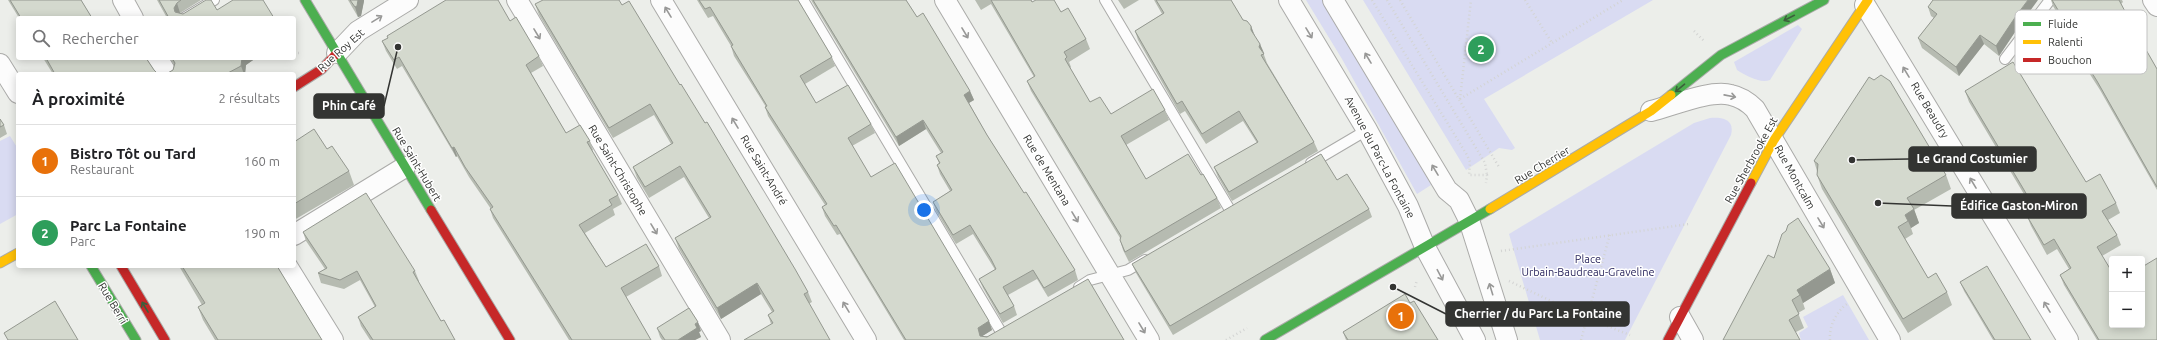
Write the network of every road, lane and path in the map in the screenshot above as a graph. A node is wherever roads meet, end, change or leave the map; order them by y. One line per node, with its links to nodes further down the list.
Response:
1 (123, 0): 24 (street)
2 (214, 0): 25 (lane)
3 (305, 0): 32 (street, Rue Saint-Hubert)
4 (408, 0): 32 (street, Rue Roy Est, one-way to 4)
5 (517, 0): 77 (street, Rue Saint-Christophe, one-way to 77)
6 (661, 0): 78 (street, Rue Saint-André, one-way to 6)
7 (803, 0): 72 (lane)
8 (945, 0): 63 (street, Rue de Mentana, one-way to 63)
9 (1105, 0): 50 (lane)
10 (1289, 0): 43 (street, Avenue du Parc-La Fontaine, one-way to 43)
11 (1333, 0): 51 (street, one-way to 11)
12 (1372, 0): 48 (path)
13 (1387, 0): 48 (path)
14 (1400, 0): 40 (path)
15 (1471, 0): 40 (path)
16 (1526, 0): 28 (path)
17 (1623, 0): 28 (path)
18 (1824, 0): 42 (street, Rue Cherrier, one-way to 42)
19 (2050, 0): 23 (lane)
20 (2153, 0): 22 (street)
21 (1867, 2): 44 (street, Rue Sherbrooke Est); 88 (street, Rue Beaudry, one-way to 21)
22 (2157, 6)
23 (2042, 10)
24 (132, 16)
25 (187, 16)
26 (1694, 31): 27 (path)
27 (1706, 42)
28 (1552, 43): 40 (path)
29 (2015, 46): 33 (lane)
30 (301, 52): 31 (path)
31 (296, 53)
32 (337, 53): 37 (street, Rue Roy Est); 46 (street, Rue Saint-Hubert)
33 (2005, 59)
34 (158, 60): 36 (street)
35 (0, 64): 38 (street)
36 (166, 72)
37 (296, 86)
38 (16, 91)
39 (328, 94): 41 (path)
40 (1460, 100): 47 (path)
41 (326, 101)
42 (1651, 112): 44 (street, Rue Montcalm, one-way to 44); 51 (street, Rue Cherrier)
43 (1367, 130): 45 (lane); 55 (street, Avenue du Parc-La Fontaine)
44 (1774, 140): 69 (street, Rue Sherbrooke Est); 87 (street, Rue Montcalm, one-way to 87)
45 (1305, 166)
46 (405, 167): 53 (street); 76 (street, Rue Saint-Hubert)
47 (1499, 167)
48 (1486, 175): 49 (path)
49 (1486, 183)
50 (1230, 210)
51 (1469, 220): 55 (street, Rue Cherrier); 82 (street, one-way to 51)
52 (1689, 224): 54 (path)
53 (296, 234)
54 (1610, 234): 56 (path); 70 (path)
55 (1425, 247): 80 (street, Rue Cherrier); 81 (street, Avenue du Parc-La Fontaine, one-way to 81)
56 (1498, 251)
57 (16, 254): 59 (street)
58 (1155, 254): 63 (lane)
59 (0, 263)
60 (92, 268): 73 (street, Rue Berri)
61 (122, 268): 74 (street, one-way to 61)
62 (288, 268): 75 (street)
63 (1109, 275): 67 (lane); 79 (street, Rue de Mentana, one-way to 79)
64 (1417, 280): 66 (path)
65 (1507, 280): 70 (path)
66 (1415, 287)
67 (1070, 292)
68 (1850, 302): 86 (path)
69 (1680, 317): 84 (street, Rue Sherbrooke Est); 85 (street)
70 (1586, 318): 71 (path); 83 (path)
71 (1630, 335)
72 (992, 337)
73 (136, 340)
74 (165, 340)
75 (333, 340)
76 (510, 340)
77 (720, 340)
78 (866, 340)
79 (1149, 340)
80 (1265, 340)
81 (1475, 340)
82 (1506, 340)
83 (1581, 340)
84 (1668, 340)
85 (1693, 340)
86 (1830, 340)
87 (1890, 340)
88 (2068, 340)

